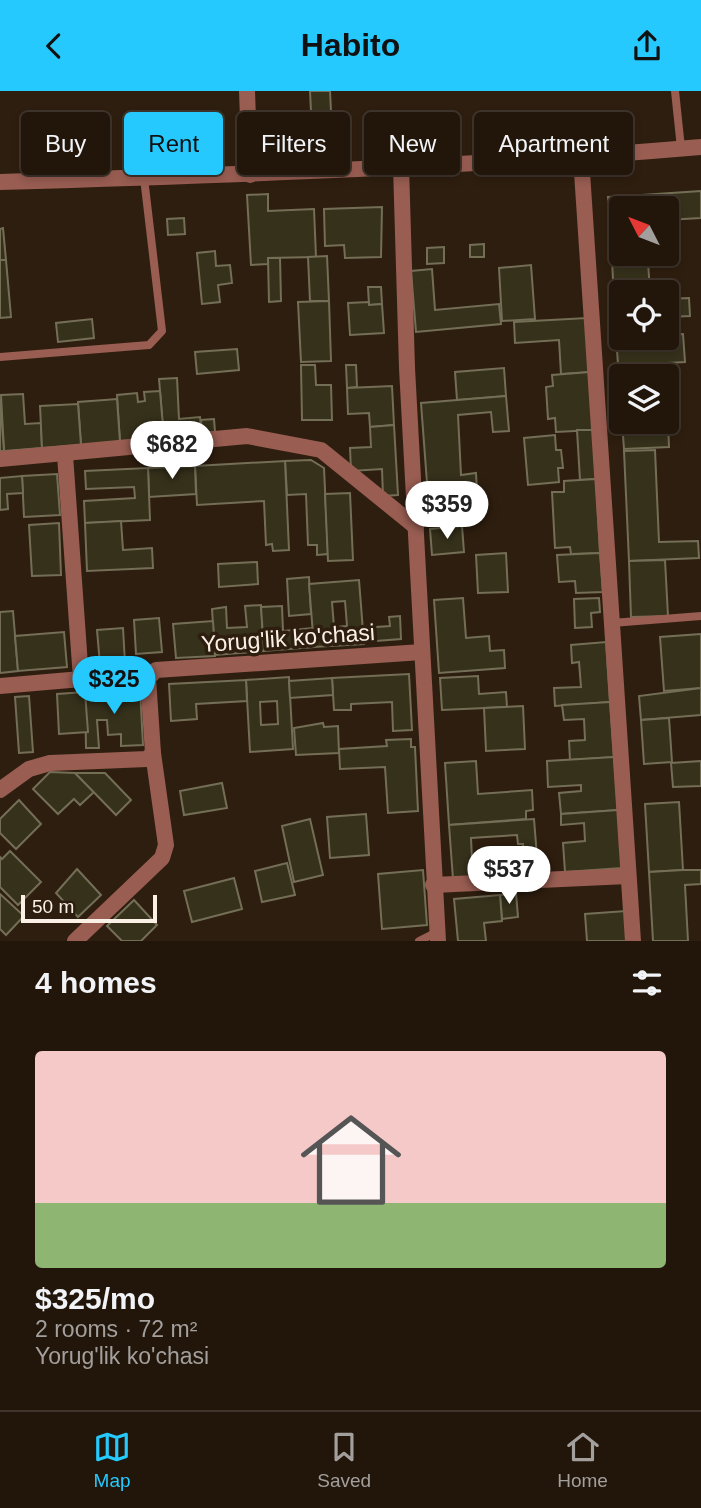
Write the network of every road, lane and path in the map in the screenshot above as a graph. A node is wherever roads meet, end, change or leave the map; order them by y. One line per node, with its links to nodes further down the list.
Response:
1 (247, 91): 3 (street)
2 (675, 91): 5 (lane)
3 (248, 112)
4 (701, 146): 5 (street)
5 (681, 148): 6 (street)
6 (633, 152)
7 (250, 175): 10 (street)
8 (401, 175): 15 (street)
9 (582, 175): 17 (street)
10 (144, 178): 11 (street); 12 (lane)
11 (0, 182)
12 (0, 357)
13 (65, 455): 14 (street); 15 (street); 20 (street)
14 (0, 459)
15 (416, 527): 18 (street)
16 (701, 616): 17 (lane)
17 (611, 623): 24 (street)
18 (422, 652): 19 (street, Yorug'lik ko'chasi); 25 (street)
19 (152, 673): 20 (street, Yorug'lik ko'chasi); 22 (street)
20 (81, 679): 21 (street, Yorug'lik ko'chasi)
21 (0, 686)
22 (153, 753): 23 (street); 27 (street)
23 (0, 790)
24 (628, 876): 25 (street); 29 (street)
25 (433, 885): 26 (street)
26 (438, 937): 28 (lane)
27 (75, 941)
28 (419, 941)
29 (633, 941)

